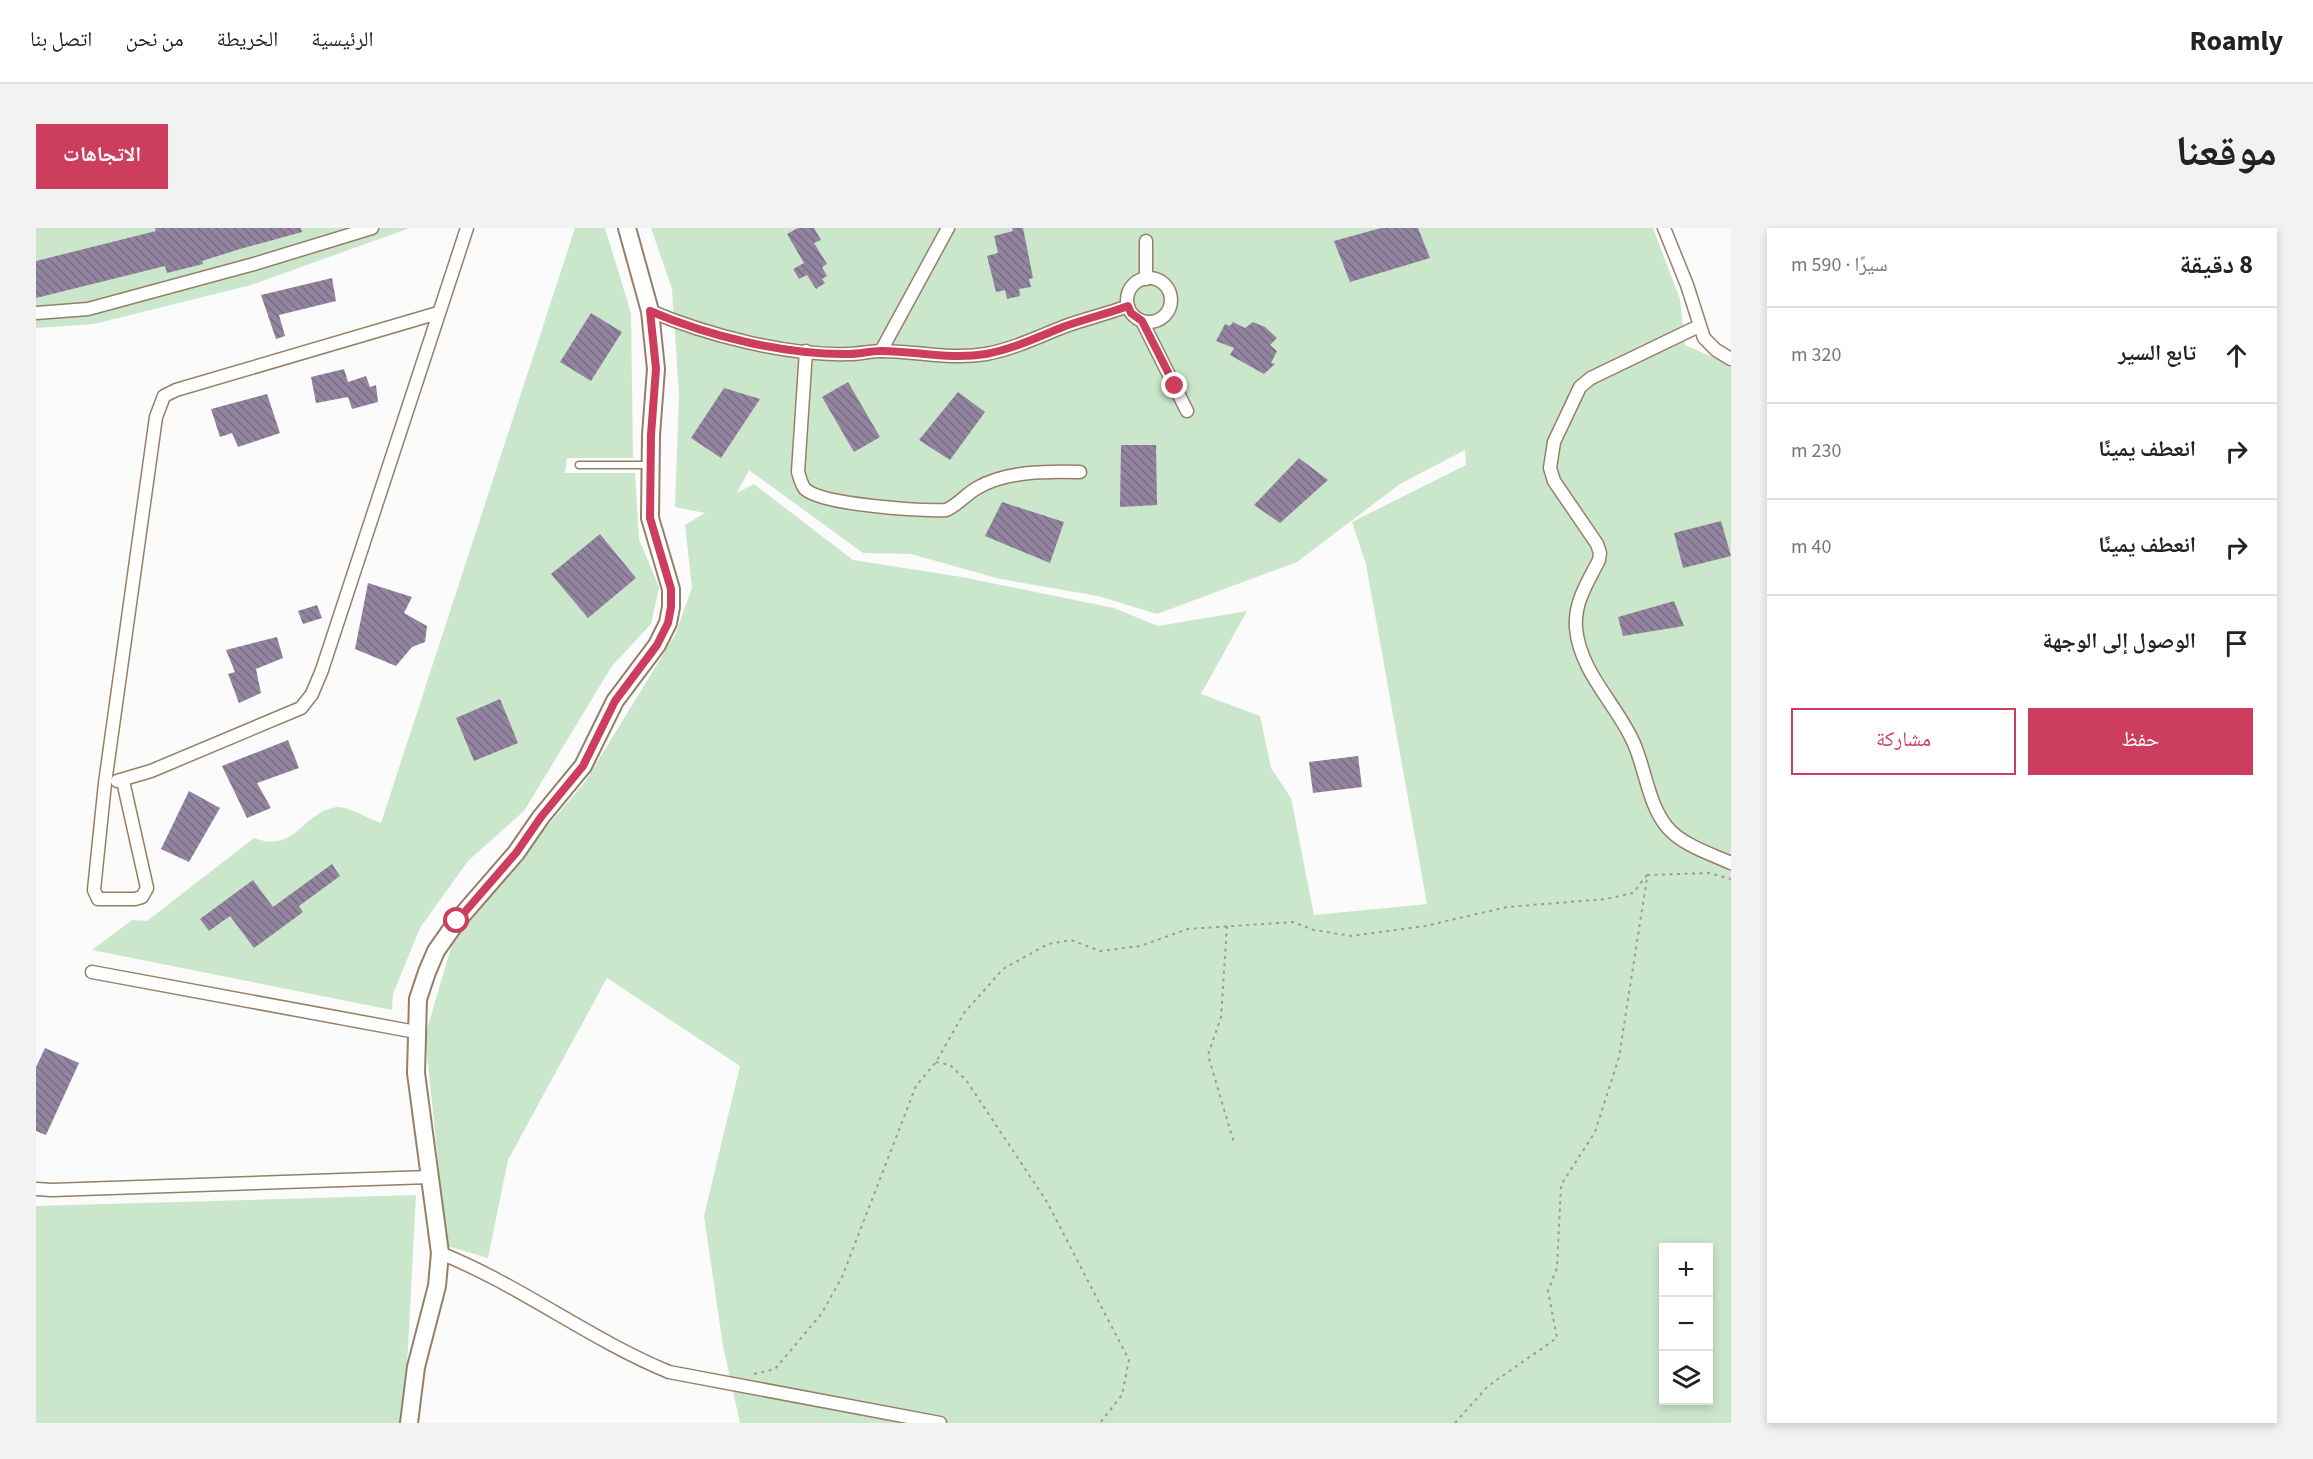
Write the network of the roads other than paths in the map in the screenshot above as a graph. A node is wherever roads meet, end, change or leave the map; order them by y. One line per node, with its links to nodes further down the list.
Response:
1 (372, 228): 10 (street)
2 (467, 228): 11 (street)
3 (627, 228): 9 (street)
4 (948, 228): 15 (street)
5 (1664, 228): 13 (street)
6 (1146, 240): 7 (street)
7 (1146, 279): 8 (street); 12 (street)
8 (1128, 306): 12 (street); 15 (street)
9 (650, 311): 14 (street); 19 (street)
10 (36, 313)
11 (438, 313): 21 (street); 22 (street)
12 (1142, 321): 17 (street)
13 (1699, 326): 16 (street); 23 (street)
14 (806, 351): 15 (street); 20 (street)
15 (881, 351)
16 (1731, 359)
17 (1187, 411)
18 (579, 465): 19 (lane)
19 (650, 465): 25 (street)
20 (1080, 472)
21 (123, 781): 22 (street); 22 (street)
22 (105, 783)
23 (1731, 863)
24 (92, 972): 25 (street)
25 (416, 1032): 26 (street)
26 (429, 1177): 27 (street); 28 (street)
27 (36, 1189)
28 (440, 1253): 29 (street); 30 (street)
29 (410, 1423)
30 (940, 1423)

